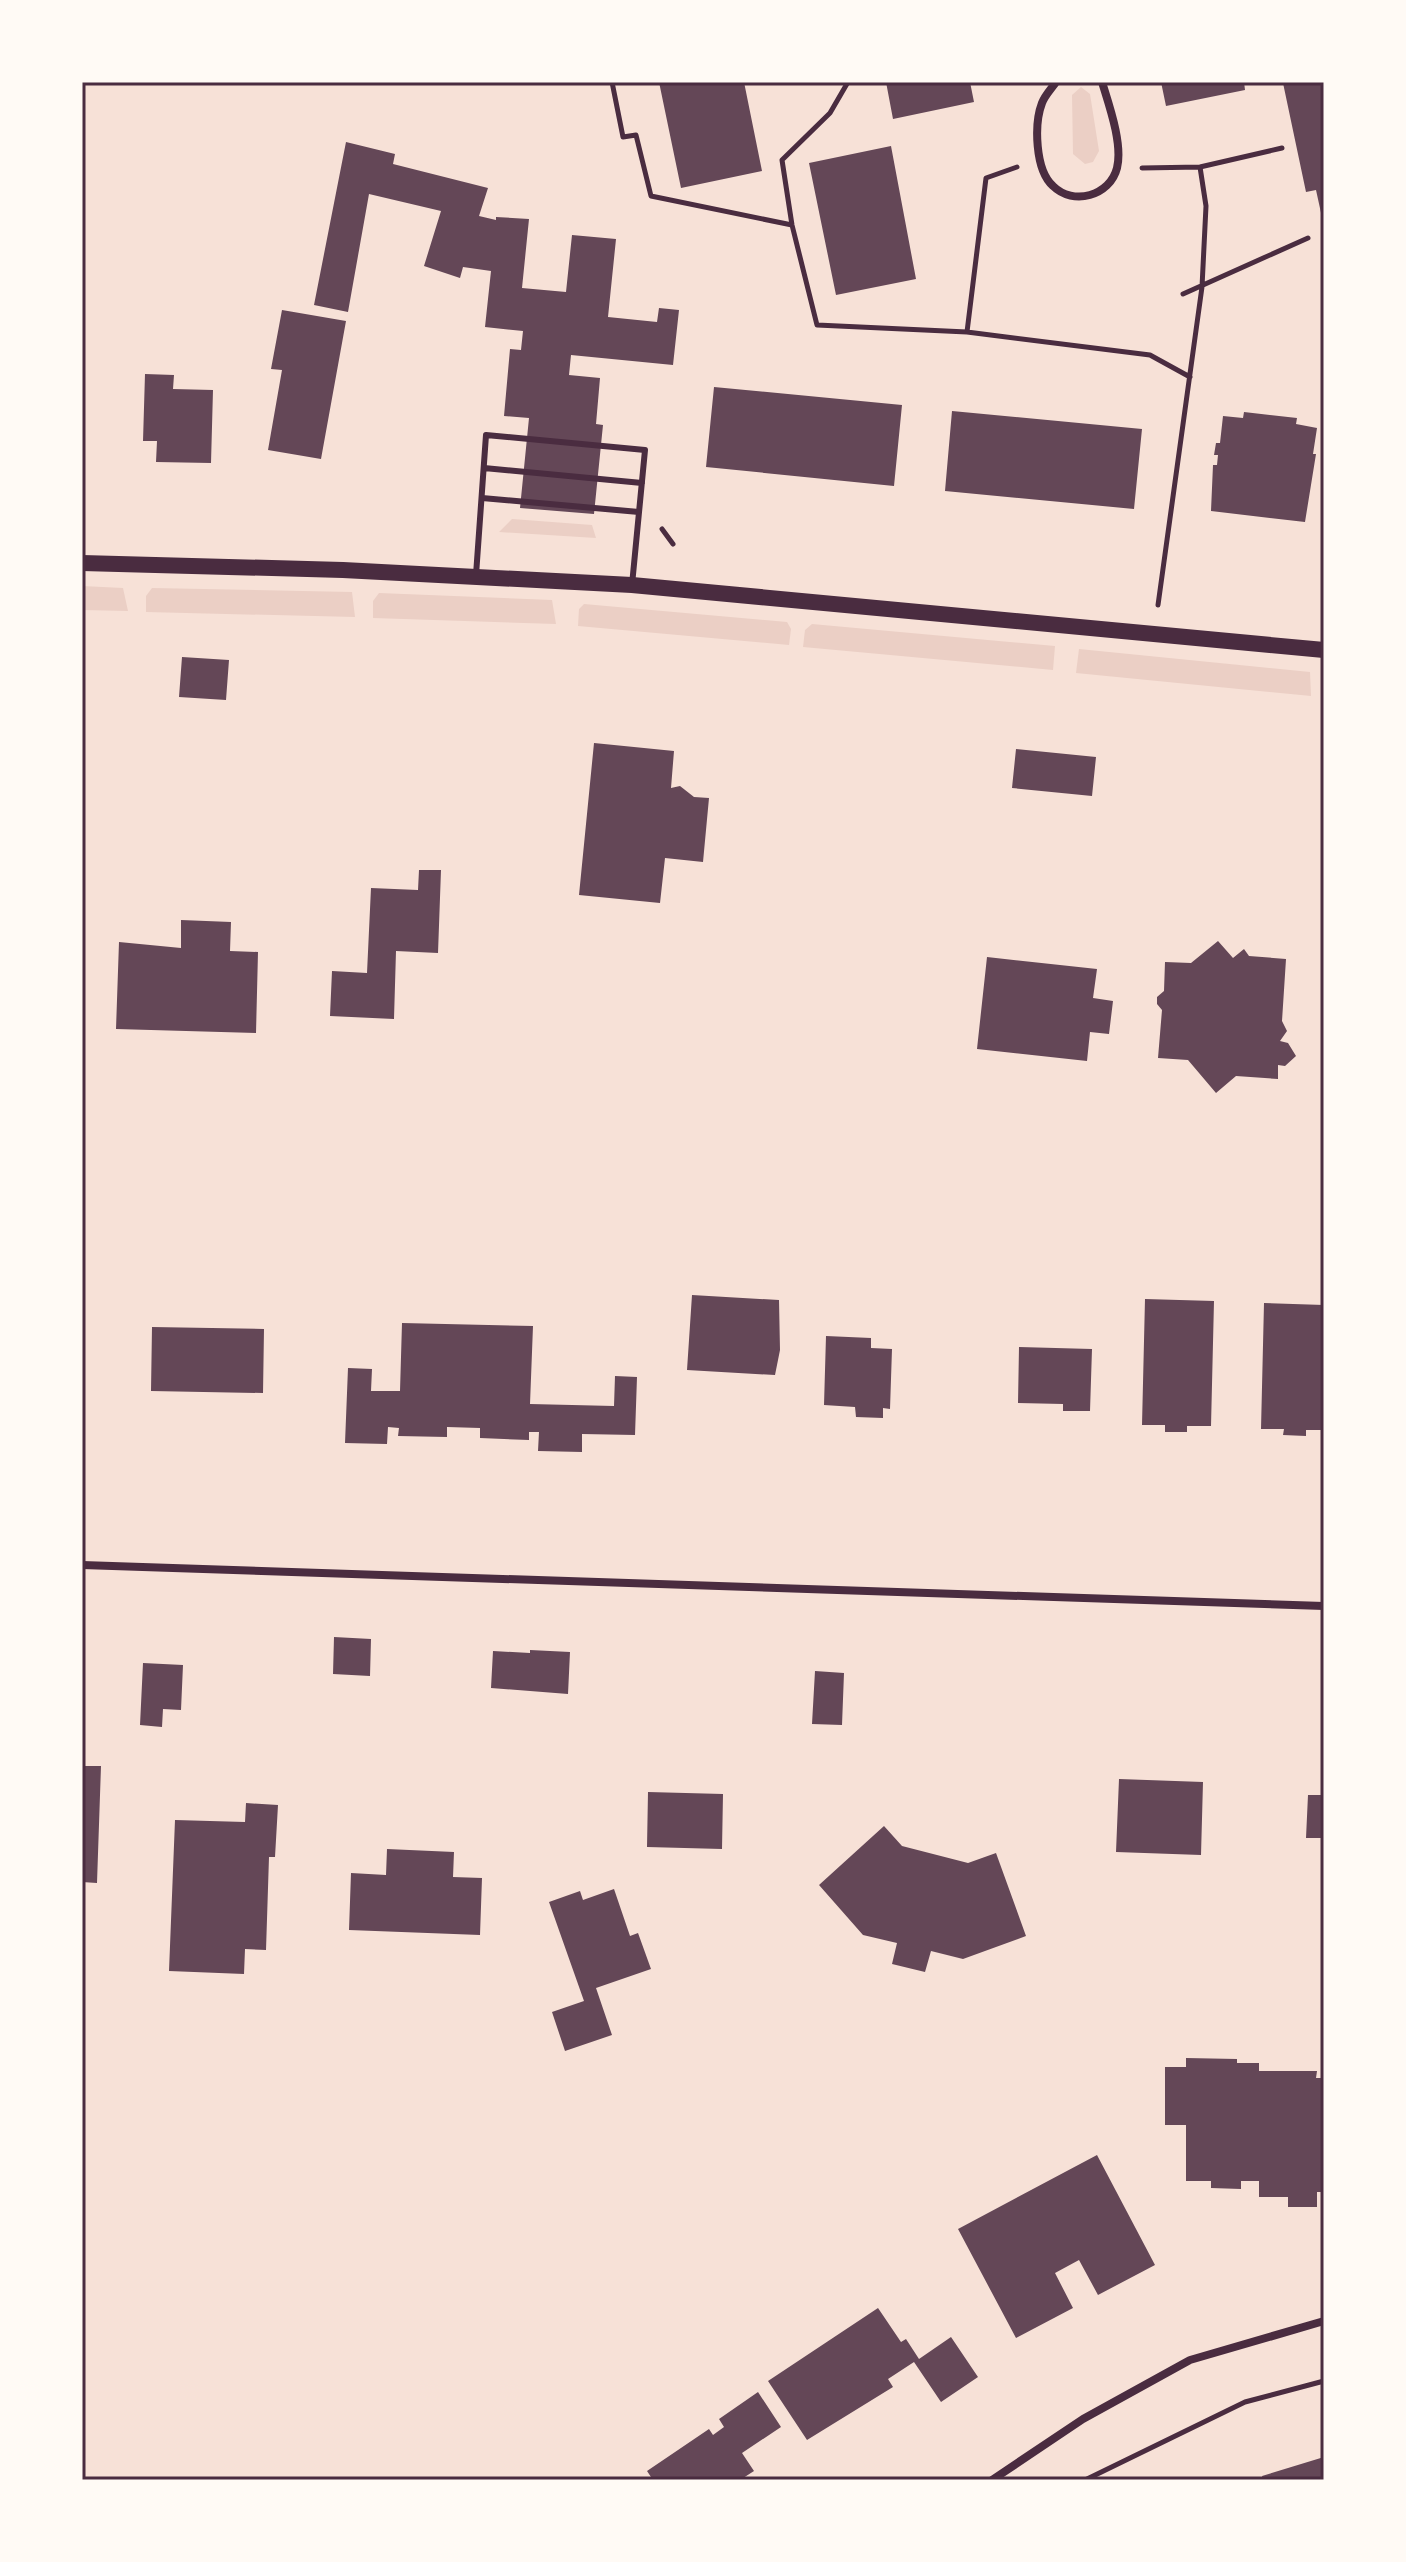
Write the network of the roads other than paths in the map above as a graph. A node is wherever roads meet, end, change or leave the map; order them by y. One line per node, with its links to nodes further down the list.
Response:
1 (1056, 82): 2 (street)
2 (1102, 82)
3 (484, 468): 4 (lane); 4 (lane); 5 (lane)
4 (642, 483): 6 (lane)
5 (482, 498): 6 (lane); 8 (lane)
6 (639, 512): 9 (lane)
7 (82, 563): 8 (main road)
8 (476, 575): 9 (main road)
9 (632, 585): 10 (main road)
10 (1324, 650)
11 (82, 1565): 12 (street)
12 (1324, 1606)
13 (1324, 2321): 14 (street)
14 (992, 2480)

